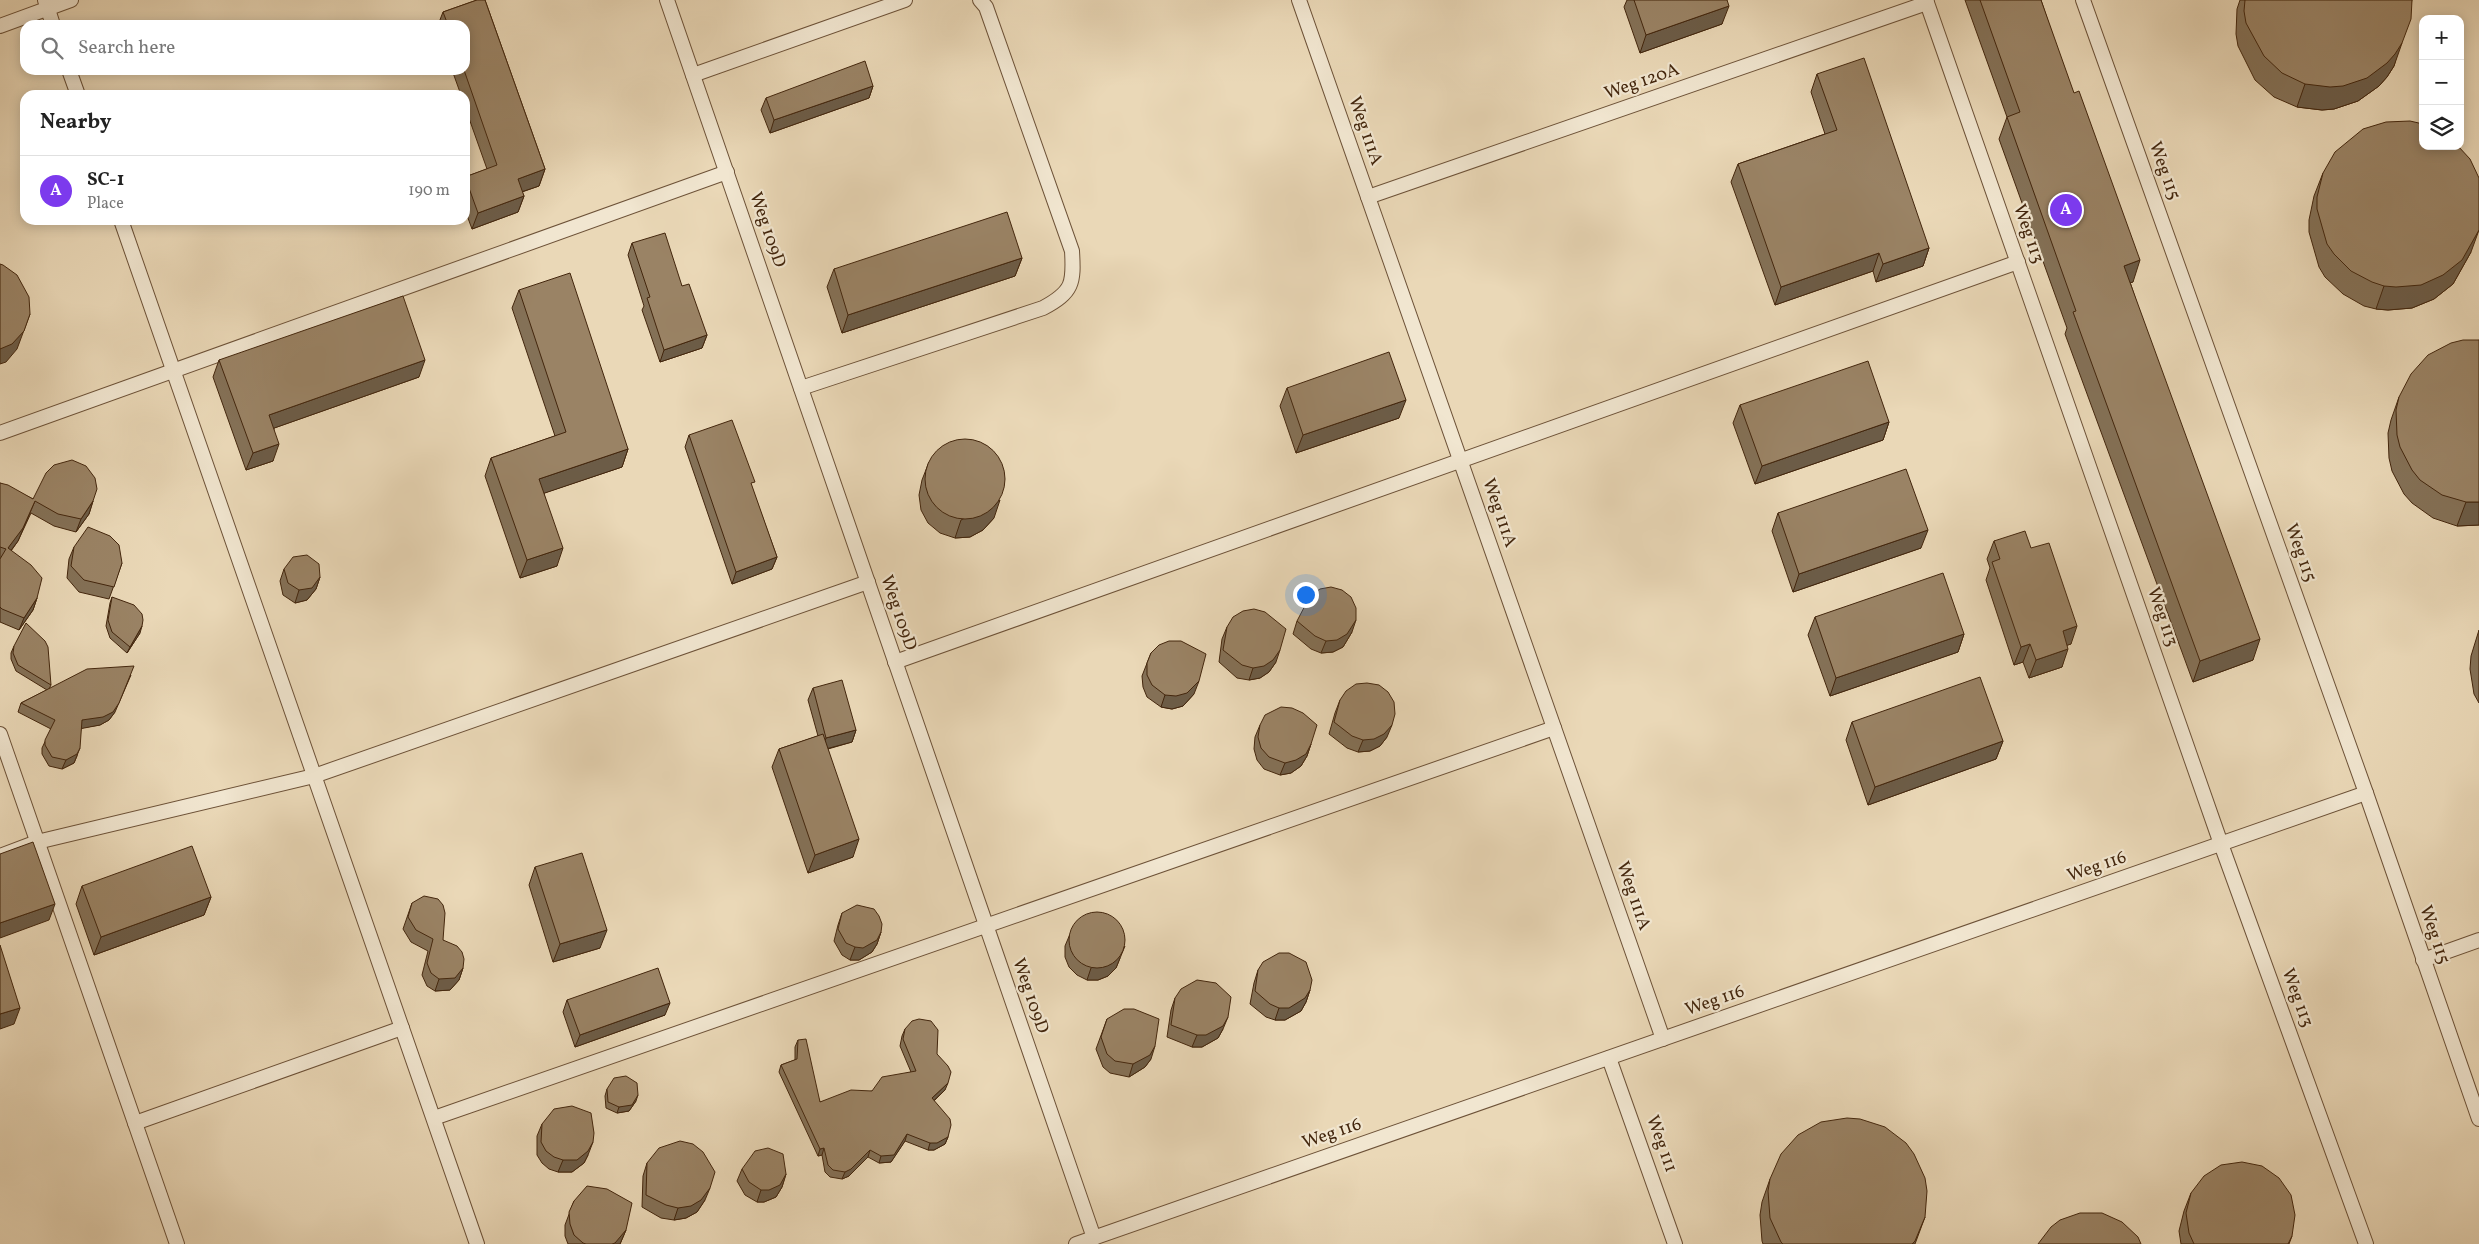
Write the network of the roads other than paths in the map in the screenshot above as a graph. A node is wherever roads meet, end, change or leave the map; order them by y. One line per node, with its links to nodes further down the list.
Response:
1 (71, 0): 8 (lane)
2 (668, 0): 11 (lane, Weg 109D)
3 (905, 0): 11 (lane)
4 (980, 0): 19 (lane)
5 (1300, 0): 15 (lane, Weg 111A)
6 (2083, 0): 27 (lane, Weg 115)
7 (1926, 2): 15 (lane, Weg 120A); 17 (lane, Weg 113)
8 (46, 4): 9 (lane); 10 (lane)
9 (51, 20)
10 (0, 26)
11 (693, 74): 14 (lane, Weg 109D)
12 (71, 75): 13 (lane)
13 (76, 90)
14 (727, 172): 18 (lane); 19 (lane, Weg 109D)
15 (1368, 197): 21 (lane, Weg 111A)
16 (123, 225): 18 (lane)
17 (2018, 262): 21 (lane); 29 (lane, Weg 113)
18 (174, 371): 20 (lane); 26 (lane)
19 (801, 388): 22 (lane, Weg 109D)
20 (0, 433)
21 (1460, 461): 23 (lane); 24 (lane, Weg 111A)
22 (868, 582): 23 (lane, Weg 109D); 26 (lane)
23 (895, 662): 31 (lane, Weg 109D)
24 (1554, 728): 31 (lane); 35 (lane, Weg 111A)
25 (0, 734): 28 (lane)
26 (314, 776): 28 (lane); 34 (lane)
27 (2366, 793): 29 (lane, Weg 116); 33 (lane, Weg 115)
28 (38, 842): 30 (lane); 39 (lane)
29 (2221, 844): 35 (lane, Weg 116); 45 (lane, Weg 113)
30 (0, 856)
31 (986, 926): 37 (lane); 40 (lane, Weg 109D)
32 (2479, 940): 33 (lane)
33 (2423, 960): 38 (lane, Weg 115)
34 (402, 1028): 37 (lane); 39 (lane)
35 (1663, 1039): 36 (lane, Weg 116)
36 (1609, 1058): 40 (lane, Weg 116); 44 (lane, Weg 111)
37 (434, 1118): 42 (lane)
38 (2479, 1119)
39 (135, 1123): 41 (lane)
40 (1094, 1238): 43 (lane, Weg 116)
41 (177, 1244)
42 (477, 1244)
43 (1076, 1244)
44 (1675, 1244)
45 (2366, 1244)

